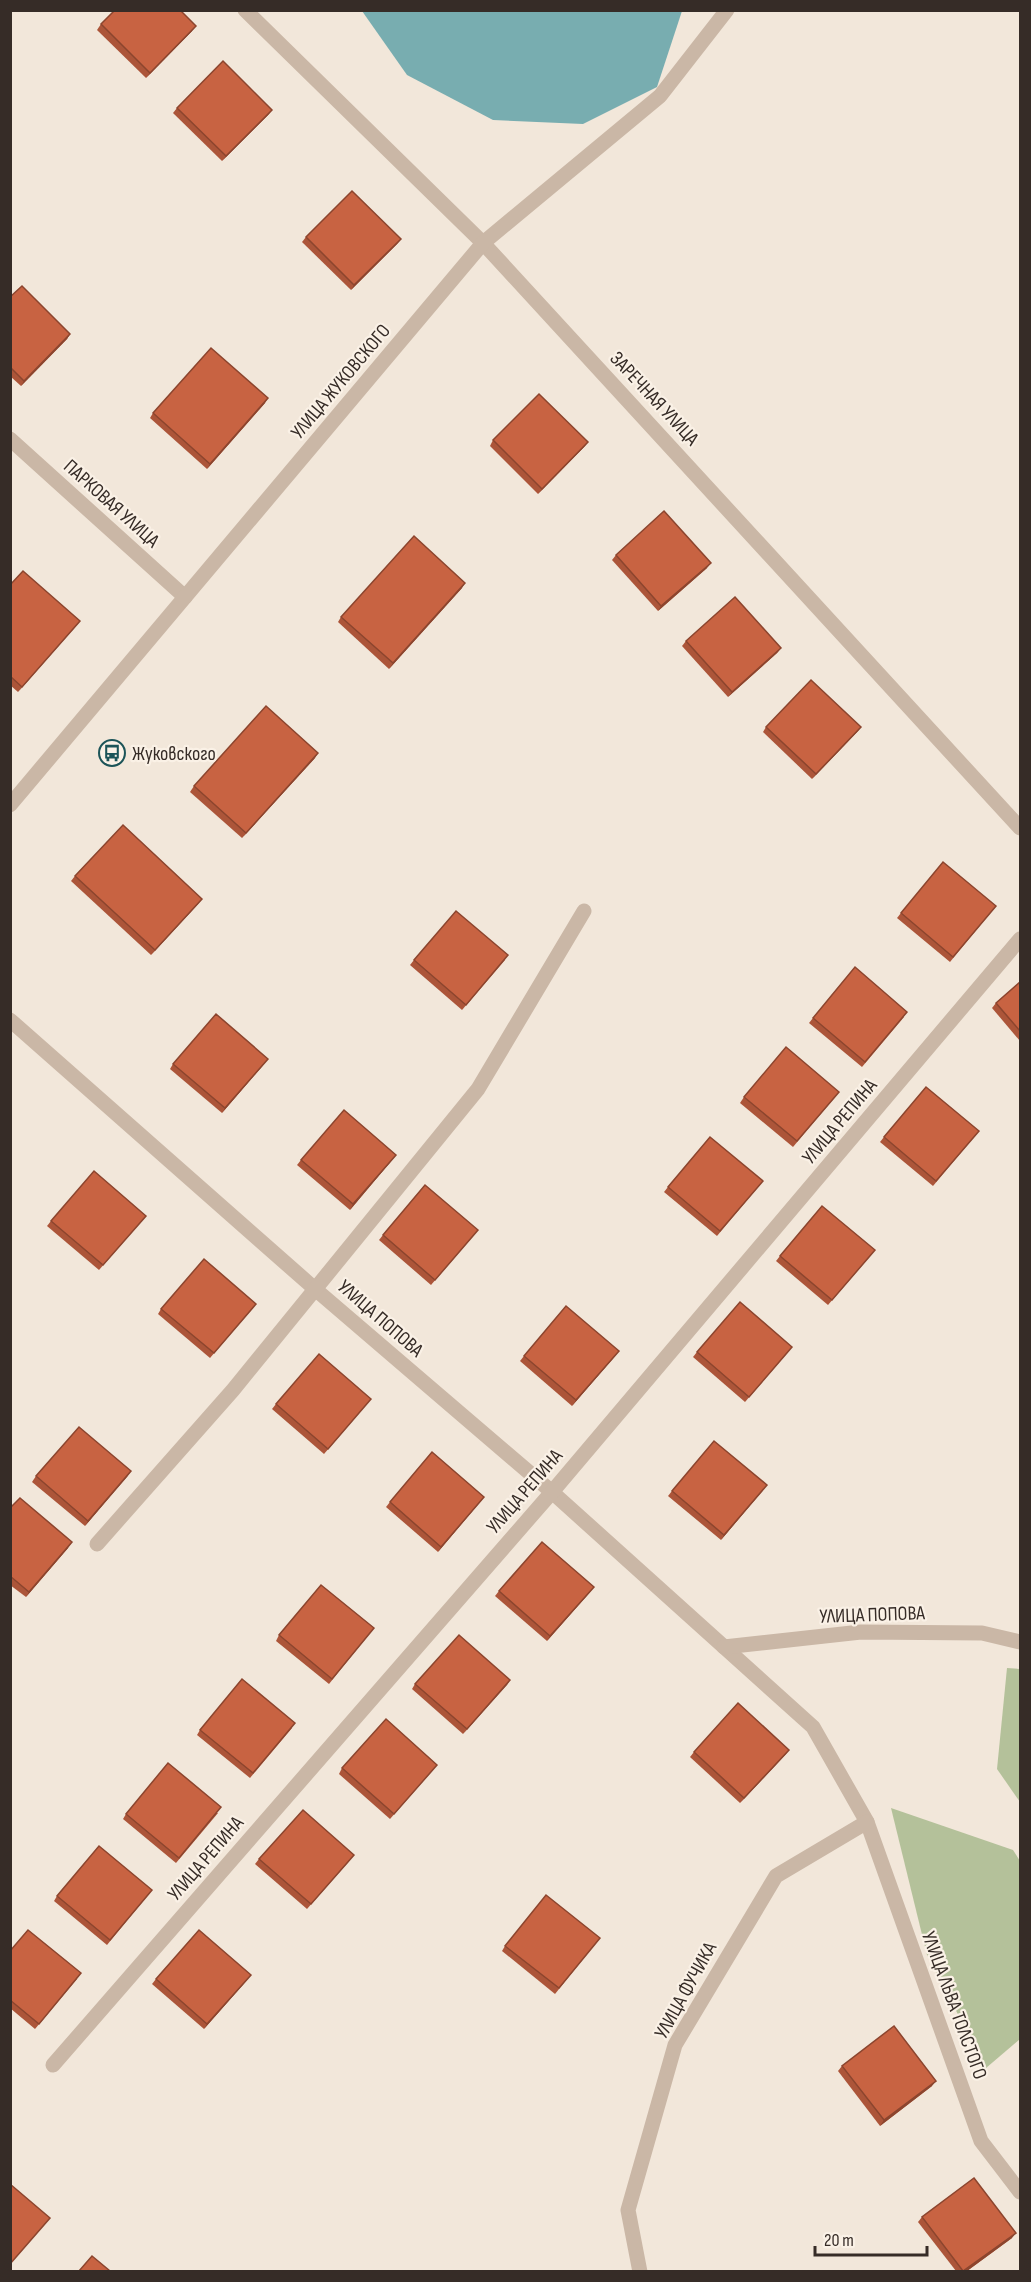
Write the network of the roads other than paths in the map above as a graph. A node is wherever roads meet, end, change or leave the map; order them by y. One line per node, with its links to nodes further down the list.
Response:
1 (244, 10): 3 (street, ЗАРЕЧНАЯ УЛИЦА)
2 (727, 10): 3 (street, УЛИЦА ЖУКОВСКОГО)
3 (483, 243): 5 (street, УЛИЦА ЖУКОВСКОГО); 7 (street, ЗАРЕЧНАЯ УЛИЦА)
4 (10, 439): 5 (street, ПАРКОВАЯ УЛИЦА)
5 (184, 597): 6 (street, УЛИЦА ЖУКОВСКОГО)
6 (10, 805)
7 (1020, 828)
8 (584, 911): 11 (street)
9 (1020, 939): 12 (street, УЛИЦА РЕПИНА)
10 (10, 1020): 11 (street, УЛИЦА ПОПОВА)
11 (315, 1289): 12 (street, УЛИЦА ПОПОВА); 13 (street)
12 (552, 1492): 15 (street, УЛИЦА ПОПОВА); 17 (street, УЛИЦА РЕПИНА)
13 (97, 1544)
14 (1020, 1642): 15 (street, УЛИЦА ПОПОВА)
15 (724, 1647): 16 (street, УЛИЦА ПОПОВА)
16 (867, 1822): 18 (street, УЛИЦА ЛЬВА ТОЛСТОГО); 19 (street, УЛИЦА ФУЧИКА)
17 (53, 2065)
18 (1020, 2192)
19 (640, 2271)

